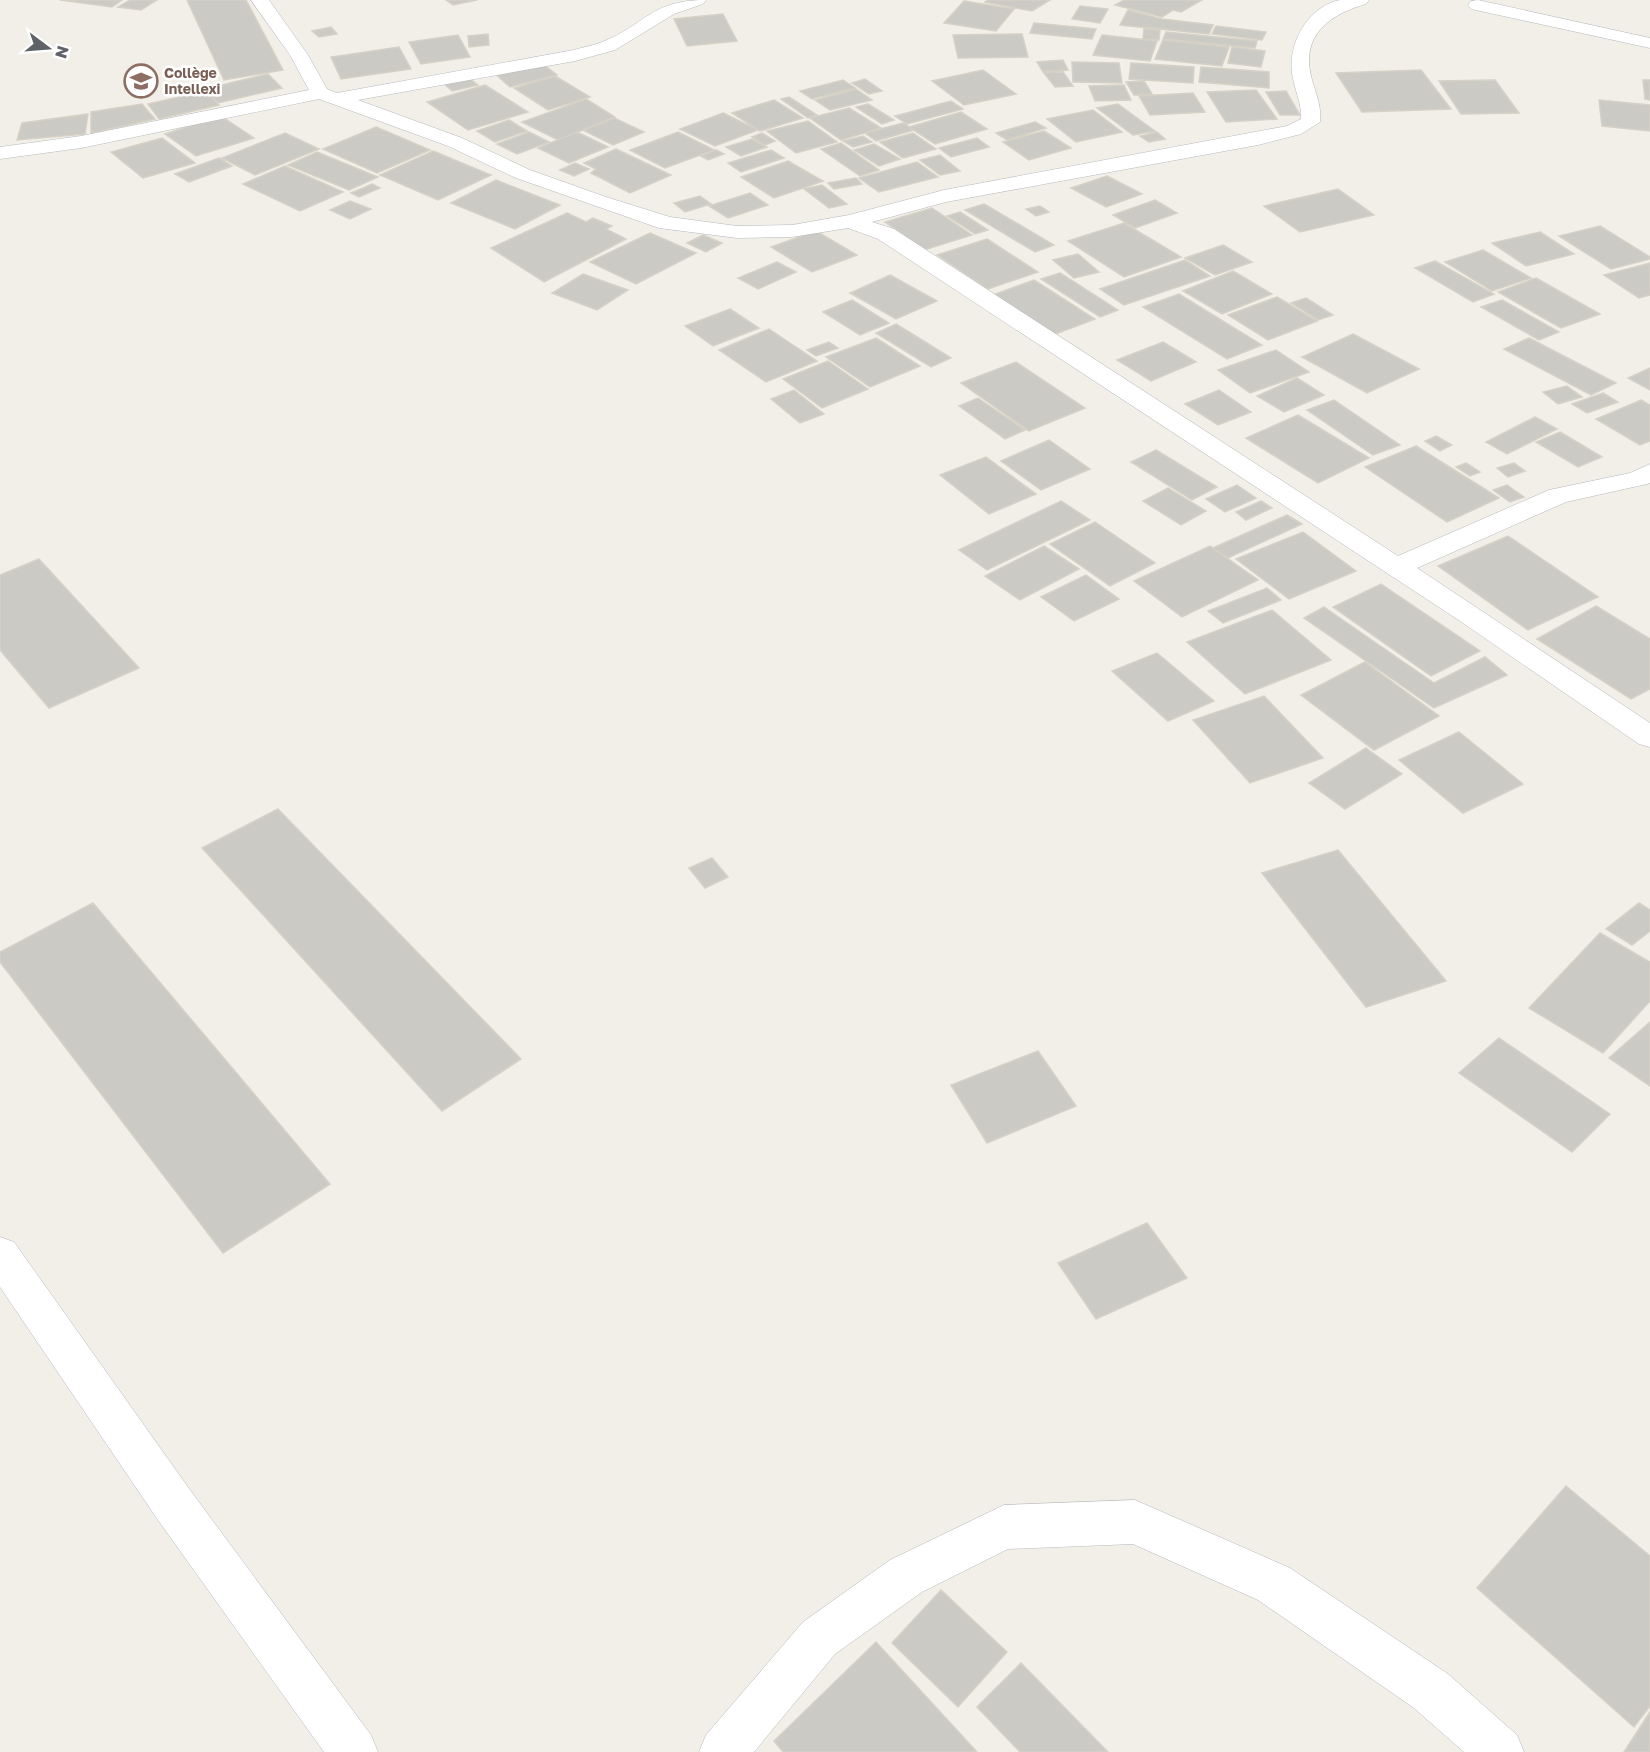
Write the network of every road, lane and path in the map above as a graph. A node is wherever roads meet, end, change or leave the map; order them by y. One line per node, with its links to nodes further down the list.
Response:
1 (260, 0): 8 (street)
2 (698, 0): 8 (street)
3 (1360, 0): 10 (street)
4 (1455, 0): 6 (street)
5 (1500, 0): 6 (street)
6 (1477, 5): 7 (street)
7 (1650, 43)
8 (327, 96): 9 (street); 10 (street)
9 (0, 153)
10 (850, 221): 12 (street)
11 (1646, 479): 12 (street)
12 (1396, 567): 13 (street)
13 (1650, 737)
14 (0, 1254): 15 (street)
15 (354, 1752)
16 (723, 1752): 17 (street)
17 (1500, 1752)

